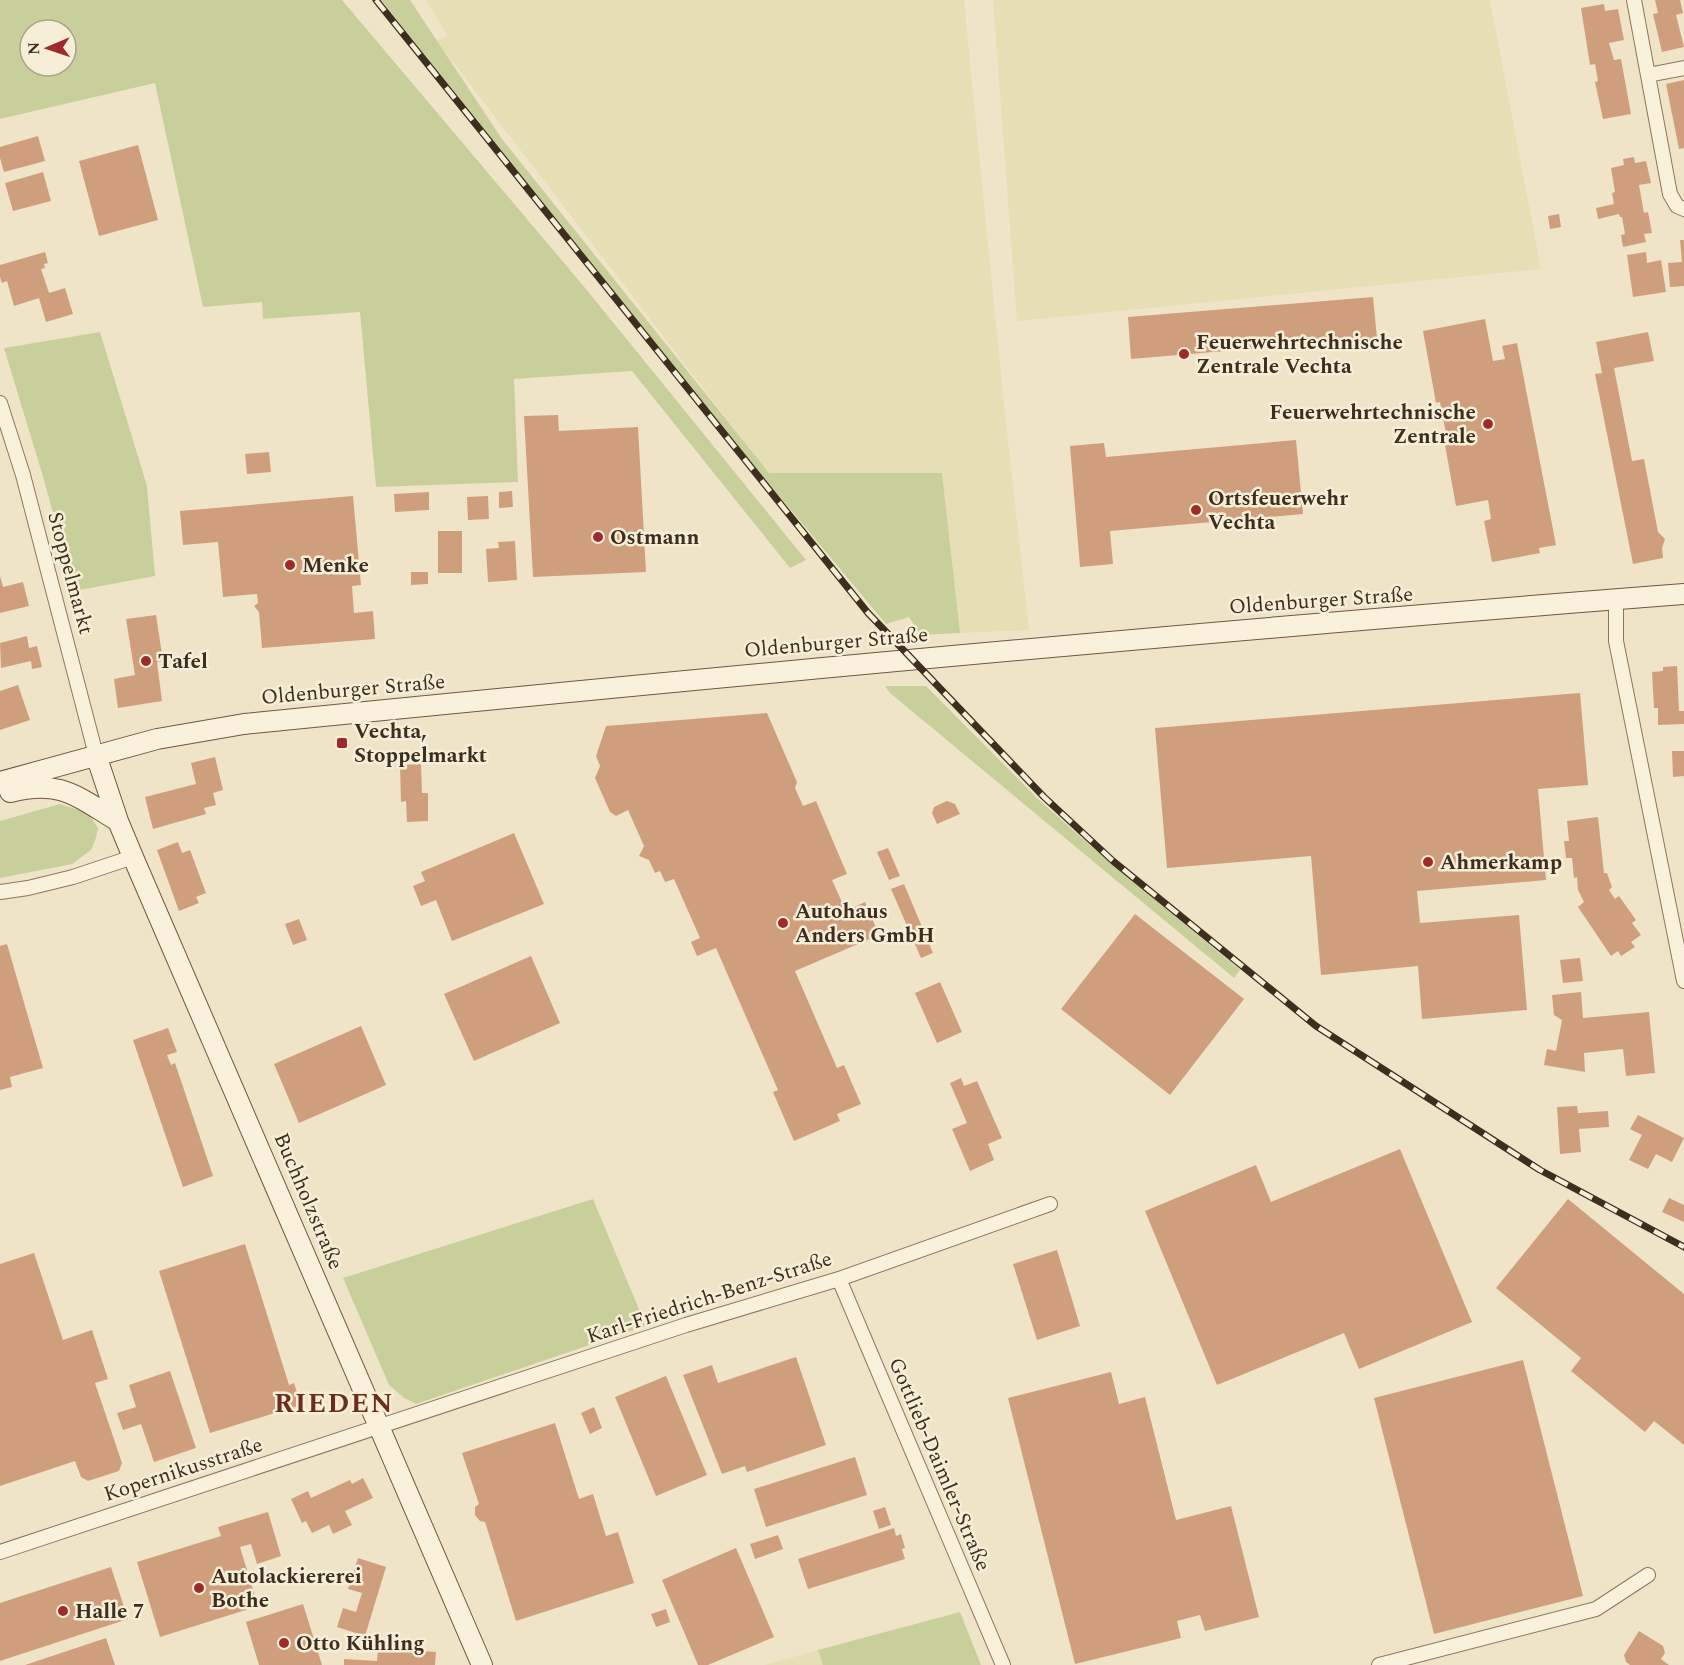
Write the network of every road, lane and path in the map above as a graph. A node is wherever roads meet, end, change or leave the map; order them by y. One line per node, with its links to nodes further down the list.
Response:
1 (1634, 0): 3 (street)
2 (1684, 68): 3 (street)
3 (1648, 75): 4 (street)
4 (1684, 209)
5 (0, 403): 8 (street, Stoppelmarkt)
6 (1684, 594): 7 (main road, Oldenburger Straße)
7 (1616, 600): 8 (main road, Oldenburger Straße); 14 (street)
8 (96, 755): 9 (main road, Oldenburger Straße); 11 (main road, Buchholzstraße)
9 (0, 782)
10 (0, 794): 11 (main road)
11 (118, 821): 12 (main road, Buchholzstraße)
12 (133, 857): 13 (street); 17 (main road, Buchholzstraße)
13 (0, 892)
14 (1684, 981)
15 (1050, 1204): 16 (street, Karl-Friedrich-Benz-Straße)
16 (839, 1279): 17 (street, Karl-Friedrich-Benz-Straße); 22 (street, Gottlieb-Daimler-Straße)
17 (380, 1427): 18 (street, Kopernikusstraße); 21 (main road, Buchholzstraße)
18 (0, 1552)
19 (1648, 1575): 20 (street)
20 (1430, 1658): 23 (street)
21 (482, 1665)
22 (1003, 1665)
23 (1379, 1665)

